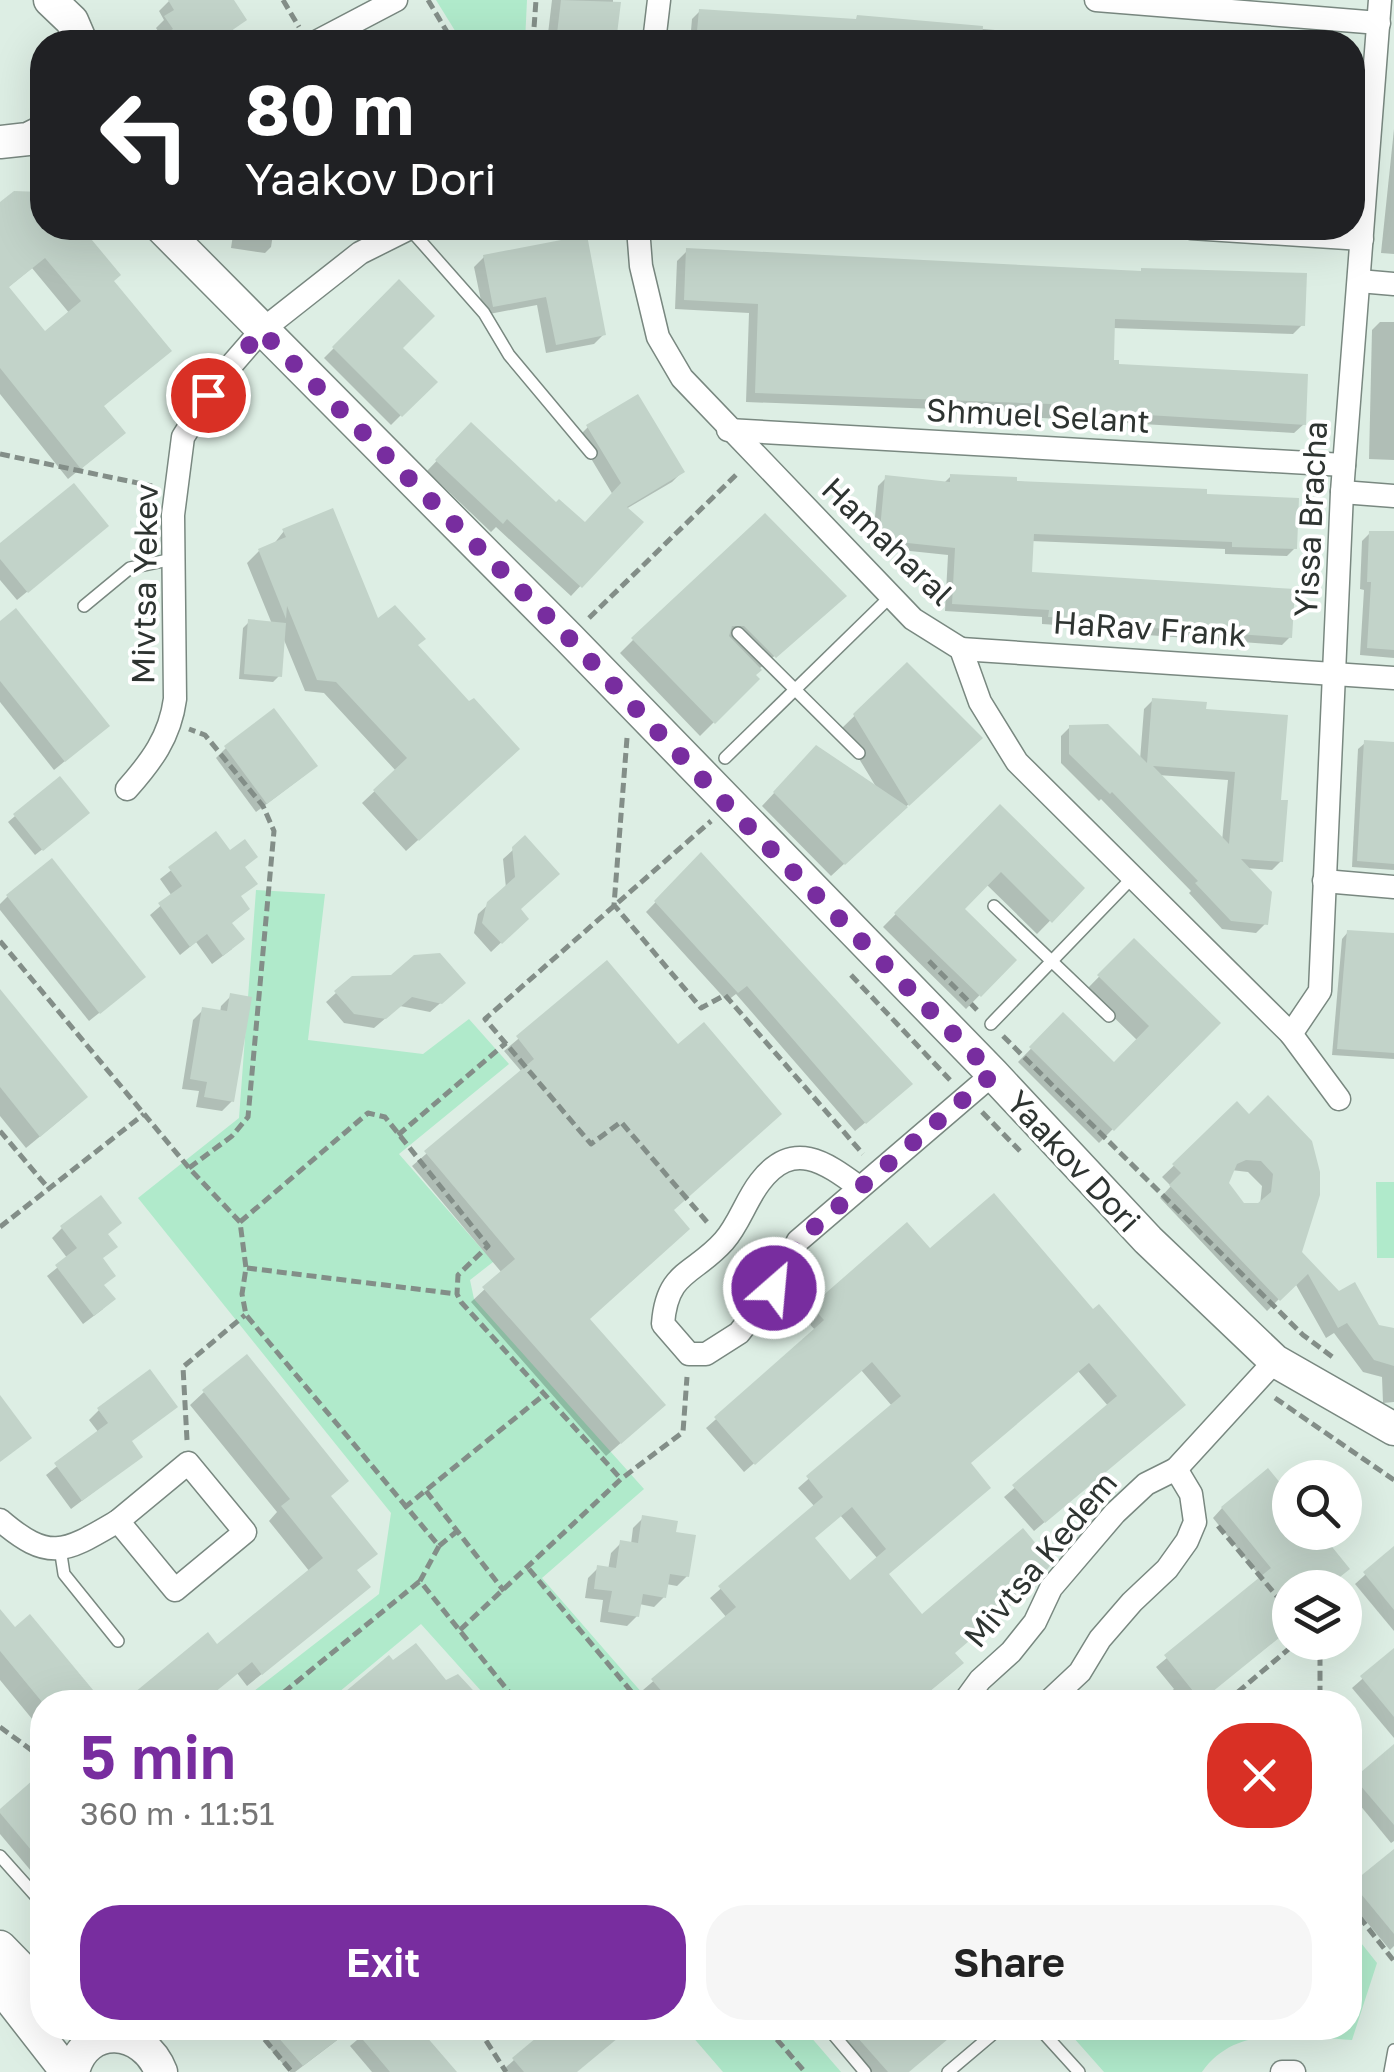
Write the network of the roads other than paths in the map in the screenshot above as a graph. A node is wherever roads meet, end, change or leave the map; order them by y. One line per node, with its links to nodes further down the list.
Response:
1 (50, 0): 8 (street)
2 (81, 0): 9 (street)
3 (396, 0): 10 (street)
4 (659, 0): 11 (street)
5 (1096, 0): 6 (street)
6 (1173, 3): 7 (street)
7 (1380, 12): 12 (street, Yissa Bracha)
8 (76, 30)
9 (81, 30)
10 (321, 30)
11 (655, 30)
12 (1384, 96): 13 (street, Yissa Bracha)
13 (1365, 220)
14 (174, 240): 21 (street, Yaakov Dori)
15 (386, 240): 21 (street, Mivtsa Yekev)
16 (421, 240): 23 (lane)
17 (639, 240): 22 (street, Hamaharal)
18 (1362, 240): 19 (street, Yissa Bracha)
19 (1359, 281): 20 (street); 24 (street, Yissa Bracha)
20 (1394, 284)
21 (261, 331): 27 (street, Mivtsa Yekev); 46 (street, Yaakov Dori)
22 (728, 430): 24 (street, Shmuel Selant); 28 (street, Hamaharal)
23 (592, 452)
24 (1344, 465): 25 (street, Yissa Bracha)
25 (1342, 492): 26 (street); 32 (street, Yissa Bracha)
26 (1394, 496)
27 (173, 559): 29 (lane); 37 (street, Mivtsa Yekev)
28 (891, 596): 31 (street, Hamaharal); 34 (lane)
29 (84, 606)
30 (738, 634): 34 (lane)
31 (961, 649): 32 (street, HaRav Frank); 38 (street, Hamaharal)
32 (1334, 672): 33 (street, HaRav Frank); 39 (street, Yissa Bracha)
33 (1394, 678)
34 (798, 690): 35 (lane); 36 (lane)
35 (859, 752)
36 (725, 758)
37 (126, 790)
38 (1132, 878): 42 (lane); 45 (street, Hamaharal)
39 (1324, 882): 40 (street); 45 (street, Yissa Bracha)
40 (1394, 887)
41 (994, 906): 42 (lane)
42 (1052, 960): 43 (lane); 44 (lane)
43 (1109, 1016)
44 (991, 1024)
45 (1290, 1034): 47 (street, Hamaharal)
46 (993, 1074): 48 (street); 49 (street, Yaakov Dori)
47 (1339, 1099)
48 (869, 1179): 48 (street)
49 (1275, 1361): 50 (street, Yaakov Dori); 53 (street, Mivtsa Kedem)
50 (1338, 1381): 51 (street, Yaakov Dori); 52 (street, Yaakov Dori)
51 (1394, 1428)
52 (1394, 1451)
53 (1176, 1469): 58 (street, Mivtsa Kedem); 59 (street)
54 (0, 1520): 56 (street)
55 (118, 1521): 55 (street); 56 (street)
56 (60, 1548): 57 (lane)
57 (118, 1642)
58 (973, 1690)
59 (1061, 1690)
60 (0, 1856): 61 (lane)
61 (30, 1890)
62 (0, 1947): 63 (street)
63 (30, 1978)
64 (0, 1986): 65 (street)
65 (30, 2023)
66 (44, 2040): 74 (street)
67 (93, 2040): 74 (street)
68 (131, 2040): 72 (street)
69 (838, 2040): 75 (lane)
70 (986, 2040): 76 (lane)
71 (1051, 2040): 77 (lane)
72 (155, 2049)
73 (1394, 2050): 80 (lane)
74 (70, 2072)
75 (865, 2072)
76 (948, 2072)
77 (1079, 2072)
78 (1282, 2072): 79 (street)
79 (1294, 2072)
80 (1390, 2072)

